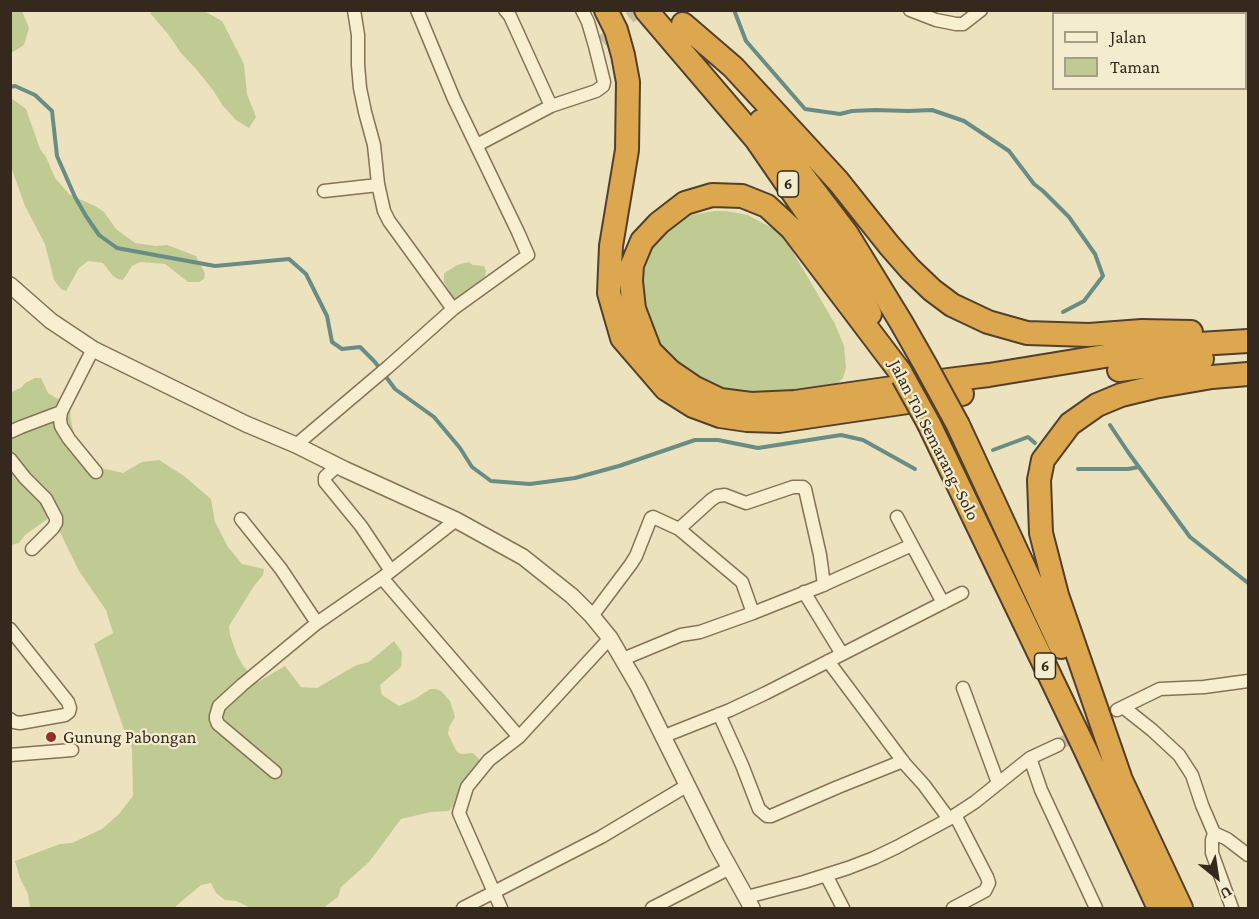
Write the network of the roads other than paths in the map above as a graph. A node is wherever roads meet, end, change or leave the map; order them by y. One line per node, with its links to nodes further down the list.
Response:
1 (354, 10): 12 (street)
2 (417, 10): 11 (street)
3 (505, 10): 10 (street)
4 (582, 10): 10 (street)
5 (606, 10): 19 (highway)
6 (646, 10): 21 (highway, Jalan Tol Semarang–Solo / 6)
7 (910, 10): 8 (street)
8 (981, 10)
9 (677, 17): 16 (highway); 59 (highway, Jalan Tol Semarang–Solo / 6, bridge)
10 (551, 106): 11 (street)
11 (477, 145): 15 (street)
12 (378, 185): 13 (street); 15 (street)
13 (324, 191)
14 (10, 285): 18 (street)
15 (453, 309): 24 (street)
16 (1248, 331)
17 (1248, 341): 21 (highway)
18 (93, 349): 22 (street); 24 (street)
19 (1248, 356)
20 (1248, 374): 59 (highway)
21 (902, 375): 75 (highway, Jalan Tol Semarang–Solo / 6, bridge)
22 (61, 412): 23 (street); 27 (street)
23 (10, 432)
24 (296, 445): 26 (street)
25 (11, 462): 33 (street)
26 (337, 466): 30 (street); 34 (street)
27 (96, 472)
28 (897, 517): 32 (street)
29 (242, 519): 41 (street)
30 (456, 520): 34 (street); 40 (street)
31 (679, 529): 35 (street); 39 (street); 40 (street)
32 (912, 545): 35 (street); 38 (street)
33 (32, 549)
34 (387, 575): 41 (street); 52 (street)
35 (824, 585): 36 (street)
36 (804, 592): 39 (street); 44 (street)
37 (962, 593): 38 (street)
38 (943, 603): 44 (street)
39 (753, 613): 45 (street)
40 (592, 616): 43 (street)
41 (317, 623): 58 (street)
42 (10, 629): 50 (street)
43 (610, 638): 45 (street); 52 (street)
44 (842, 654): 46 (street)
45 (623, 660): 51 (street)
46 (828, 661): 49 (street); 57 (street)
47 (1248, 681): 63 (street)
48 (963, 688): 60 (street)
49 (719, 714): 51 (street); 57 (street)
50 (10, 719)
51 (662, 736): 61 (street)
52 (519, 737): 67 (street)
53 (1058, 745): 56 (street)
54 (72, 750): 55 (street)
55 (10, 755)
56 (1030, 758): 60 (street); 74 (street)
57 (903, 761): 62 (street)
58 (275, 772)
59 (1120, 777): 76 (highway, Jalan Tol Semarang–Solo / 6)
60 (998, 783): 62 (street)
61 (688, 785): 65 (street); 67 (street)
62 (952, 817): 66 (street); 73 (street)
63 (1214, 833): 64 (street); 77 (street)
64 (1248, 855)
65 (730, 868): 68 (street); 71 (street)
66 (826, 875): 68 (street); 72 (street)
67 (494, 892): 69 (street); 70 (street)
68 (749, 903)
69 (464, 909)
70 (501, 909)
71 (652, 909)
72 (843, 909)
73 (953, 909)
74 (1096, 909)
75 (1160, 909)
76 (1182, 909)
77 (1232, 909)

